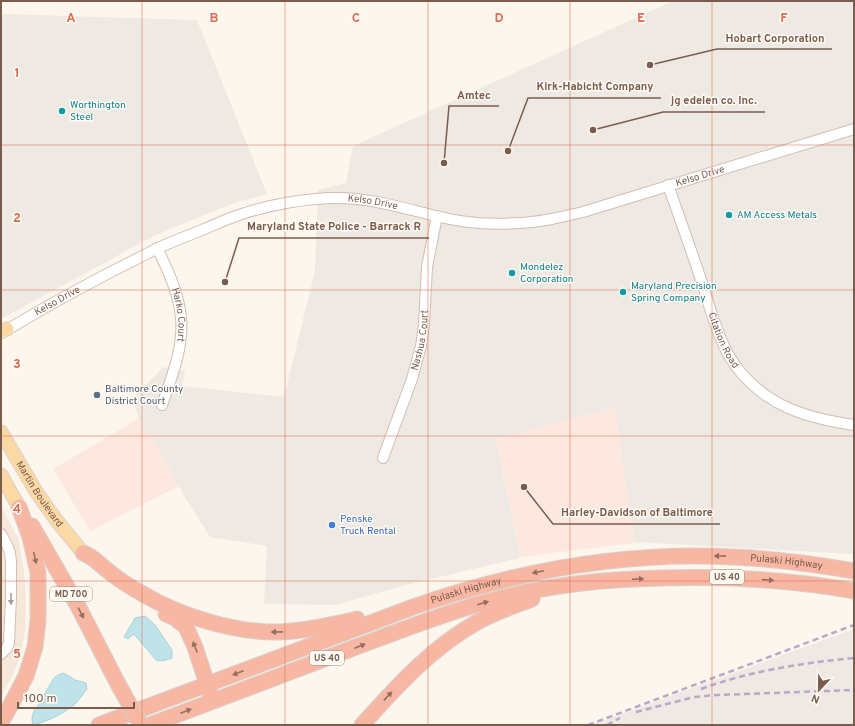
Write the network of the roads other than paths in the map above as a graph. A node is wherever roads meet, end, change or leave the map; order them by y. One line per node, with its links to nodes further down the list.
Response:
1 (854, 129): 2 (street, Kelso Drive)
2 (668, 185): 3 (street, Kelso Drive); 7 (street, Citation Road)
3 (437, 216): 4 (street, Kelso Drive); 9 (street, Nashua Court)
4 (157, 248): 5 (street, Kelso Drive); 6 (street, Harko Court)
5 (3, 331)
6 (162, 405)
7 (854, 425)
8 (1, 432): 13 (main road, Martin Boulevard)
9 (383, 458)
10 (1, 475): 11 (main road, MD 700)
11 (19, 507): 22 (highway, one-way to 22); 24 (highway, MD 700, one-way to 24, bridge)
12 (1, 534): 19 (street, one-way to 19)
13 (83, 553): 18 (highway, one-way to 13); 20 (highway, one-way to 13)
14 (577, 565): 15 (highway, Pulaski Highway / US 40, one-way to 14); 16 (highway); 18 (highway, Pulaski Highway / US 40, one-way to 18)
15 (854, 571)
16 (576, 584): 17 (highway, Pulaski Highway / US 40, one-way to 17); 21 (highway, Pulaski Highway / US 40, one-way to 16); 26 (highway, one-way to 16)
17 (854, 591)
18 (413, 607): 20 (highway, Pulaski Highway / US 40, one-way to 20)
19 (1, 654)
20 (207, 684): 21 (highway); 23 (highway, Pulaski Highway / US 40)
21 (212, 701): 25 (highway, Pulaski Highway / US 40, one-way to 21)
22 (1, 722)
23 (98, 725)
24 (141, 725)
25 (150, 725)
26 (362, 725)

